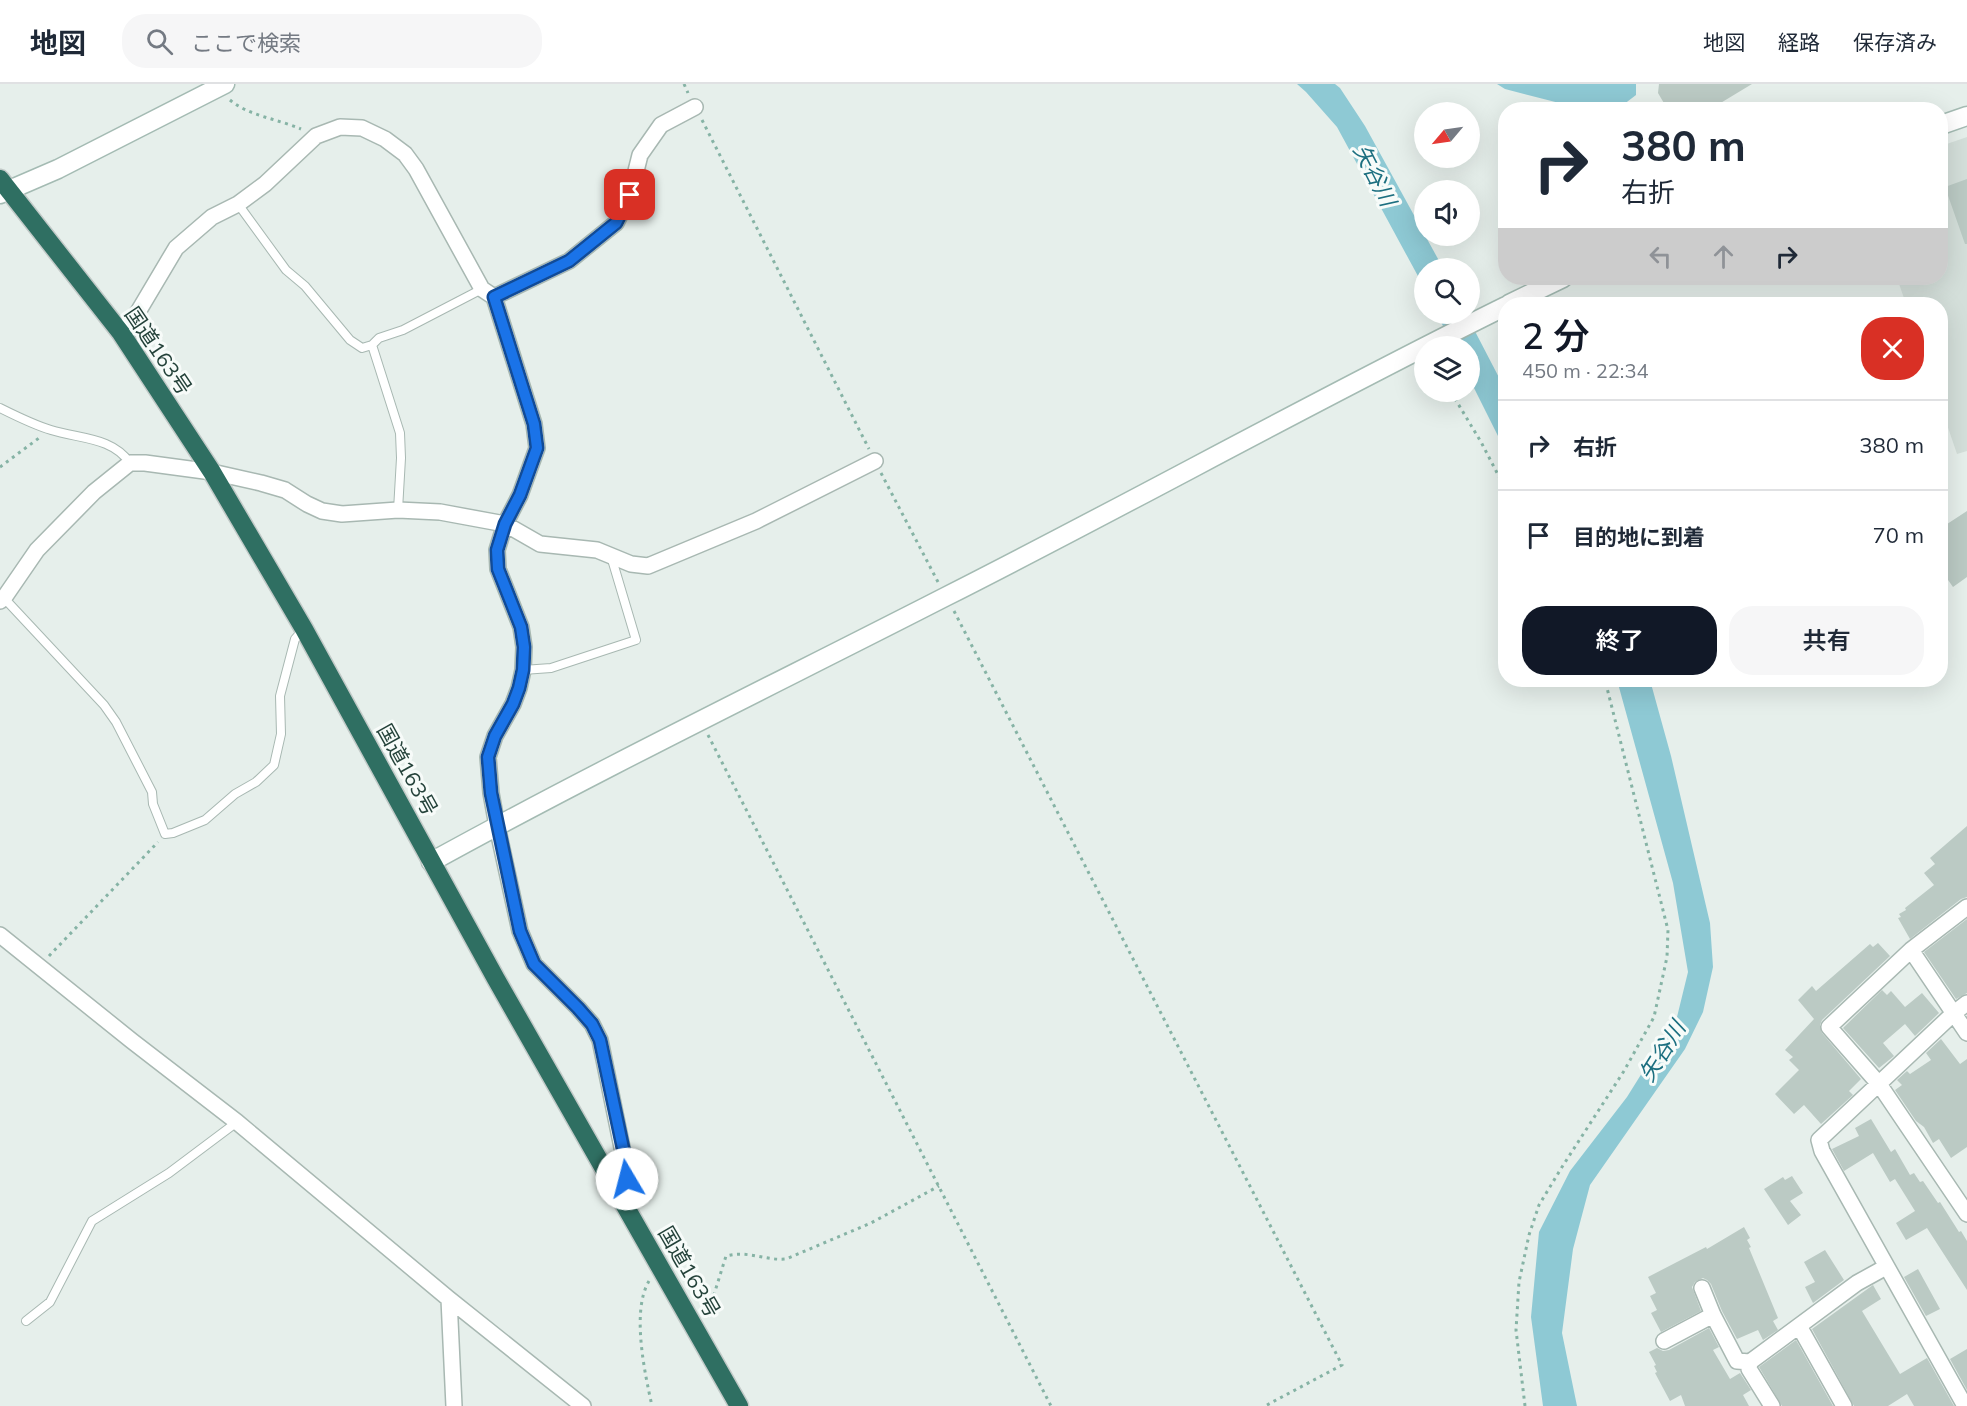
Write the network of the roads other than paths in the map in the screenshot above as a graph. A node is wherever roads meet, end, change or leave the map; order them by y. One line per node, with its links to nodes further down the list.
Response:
1 (221, 86): 5 (street)
2 (695, 107): 8 (street)
3 (1967, 117): 4 (street)
4 (1948, 123)
5 (3, 188): 11 (highway, 国道163号)
6 (238, 204): 8 (street); 11 (street); 12 (lane)
7 (1548, 285): 9 (street)
8 (488, 293): 12 (lane); 18 (street)
9 (1524, 297)
10 (1498, 310): 23 (street)
11 (121, 333): 16 (highway, 国道163号)
12 (372, 345): 17 (lane)
13 (0, 408): 15 (lane)
14 (875, 461): 19 (street)
15 (130, 463): 16 (street); 20 (street)
16 (212, 472): 17 (street); 21 (highway, 国道163号)
17 (398, 510): 18 (street)
18 (505, 524): 19 (street); 22 (street)
19 (611, 554): 22 (lane)
20 (2, 599): 21 (lane)
21 (304, 629): 24 (highway, 国道163号)
22 (523, 670): 23 (street)
23 (497, 826): 24 (street); 33 (street)
24 (431, 862): 33 (highway, 国道163号)
25 (1967, 907): 27 (street)
26 (0, 935): 32 (street)
27 (1911, 950): 29 (street); 31 (street)
28 (1967, 1003): 29 (street)
29 (1954, 1013): 30 (street); 31 (street)
30 (1967, 1033)
31 (1879, 1084): 34 (street); 35 (street)
32 (237, 1122): 37 (street); 39 (lane)
33 (616, 1191): 45 (highway, 国道163号)
34 (1967, 1214)
35 (1886, 1267): 40 (street); 48 (street)
36 (1702, 1288): 38 (street)
37 (449, 1299): 43 (street); 44 (street)
38 (1713, 1315): 41 (street); 42 (street)
39 (26, 1322)
40 (1799, 1326): 42 (street); 47 (street)
41 (1664, 1341)
42 (1750, 1362): 46 (street)
43 (454, 1406)
44 (583, 1406)
45 (739, 1406)
46 (1772, 1406)
47 (1844, 1406)
48 (1965, 1406)

